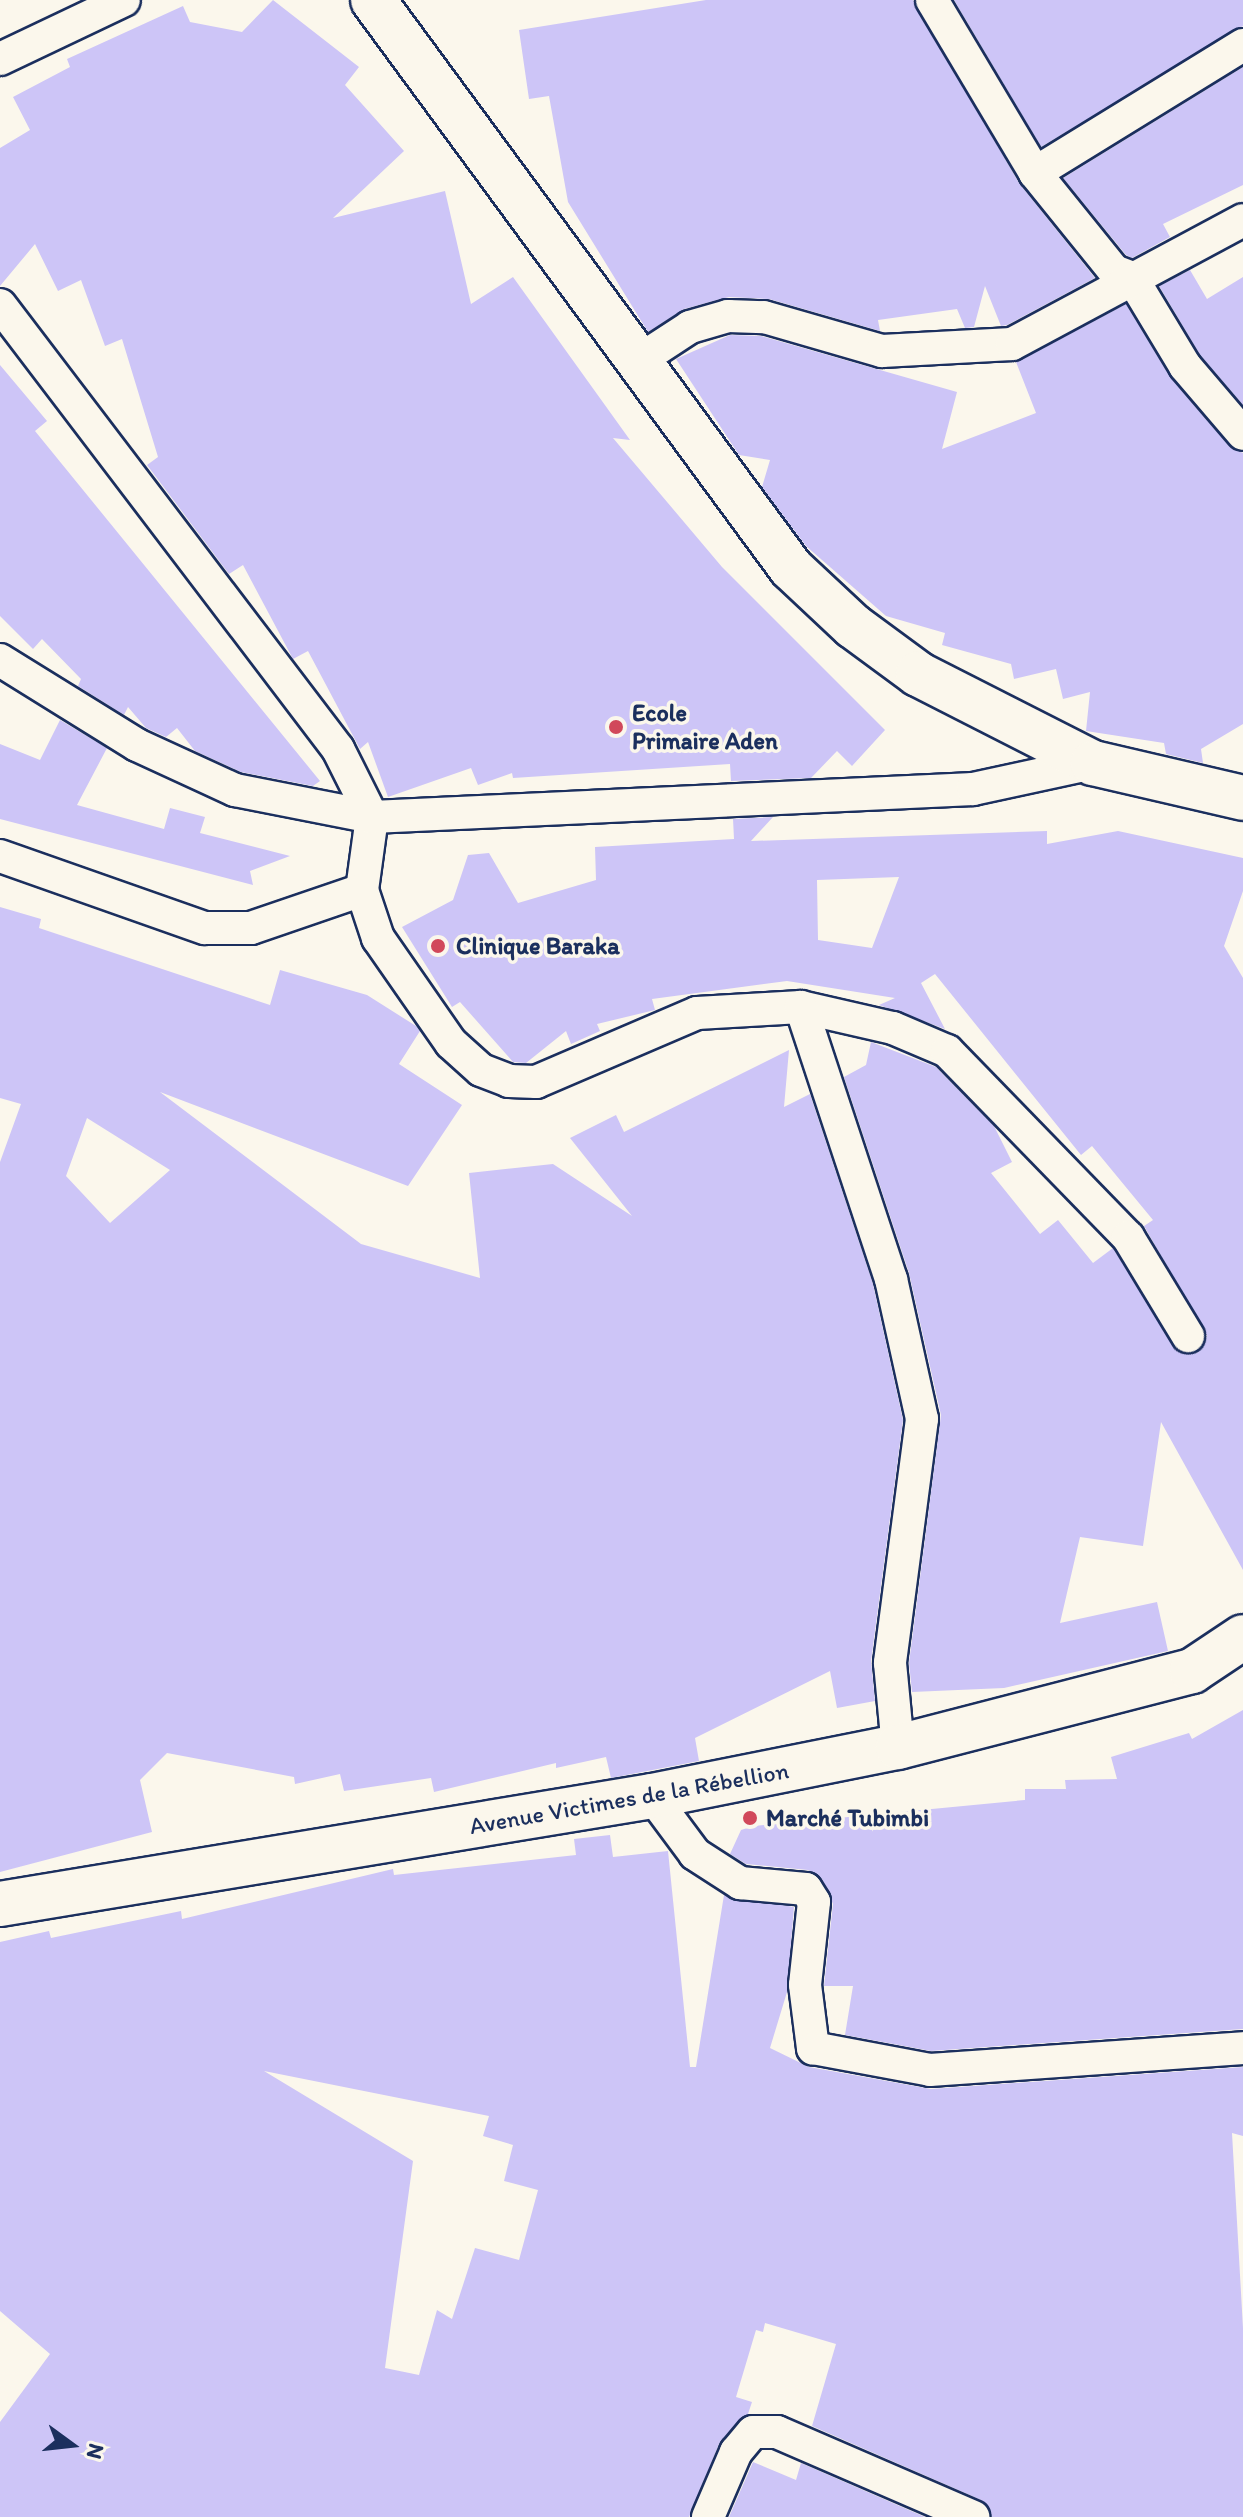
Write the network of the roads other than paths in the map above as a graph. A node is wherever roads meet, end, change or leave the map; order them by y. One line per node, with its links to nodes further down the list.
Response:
1 (124, 0): 5 (street)
2 (373, 0): 10 (street)
3 (932, 0): 6 (street)
4 (1243, 45): 6 (street)
5 (0, 59)
6 (1035, 173): 8 (street)
7 (1243, 220): 8 (street)
8 (1132, 278): 10 (street); 11 (street)
9 (0, 305): 15 (street)
10 (638, 361): 13 (street)
11 (1243, 434)
12 (0, 660): 15 (street)
13 (1093, 763): 14 (street); 15 (street)
14 (1243, 798)
15 (372, 817): 17 (street)
16 (0, 856): 17 (street)
17 (362, 890): 18 (street)
18 (801, 1007): 19 (street); 21 (street)
19 (1188, 1336)
20 (1243, 1637): 21 (street, Avenue Victimes de la Rébellion)
21 (898, 1747): 22 (street, Avenue Victimes de la Rébellion)
22 (652, 1796): 23 (street, Avenue Victimes de la Rébellion); 24 (street)
23 (0, 1904)
24 (1243, 2048)
25 (708, 2517): 26 (street)
26 (973, 2517)

